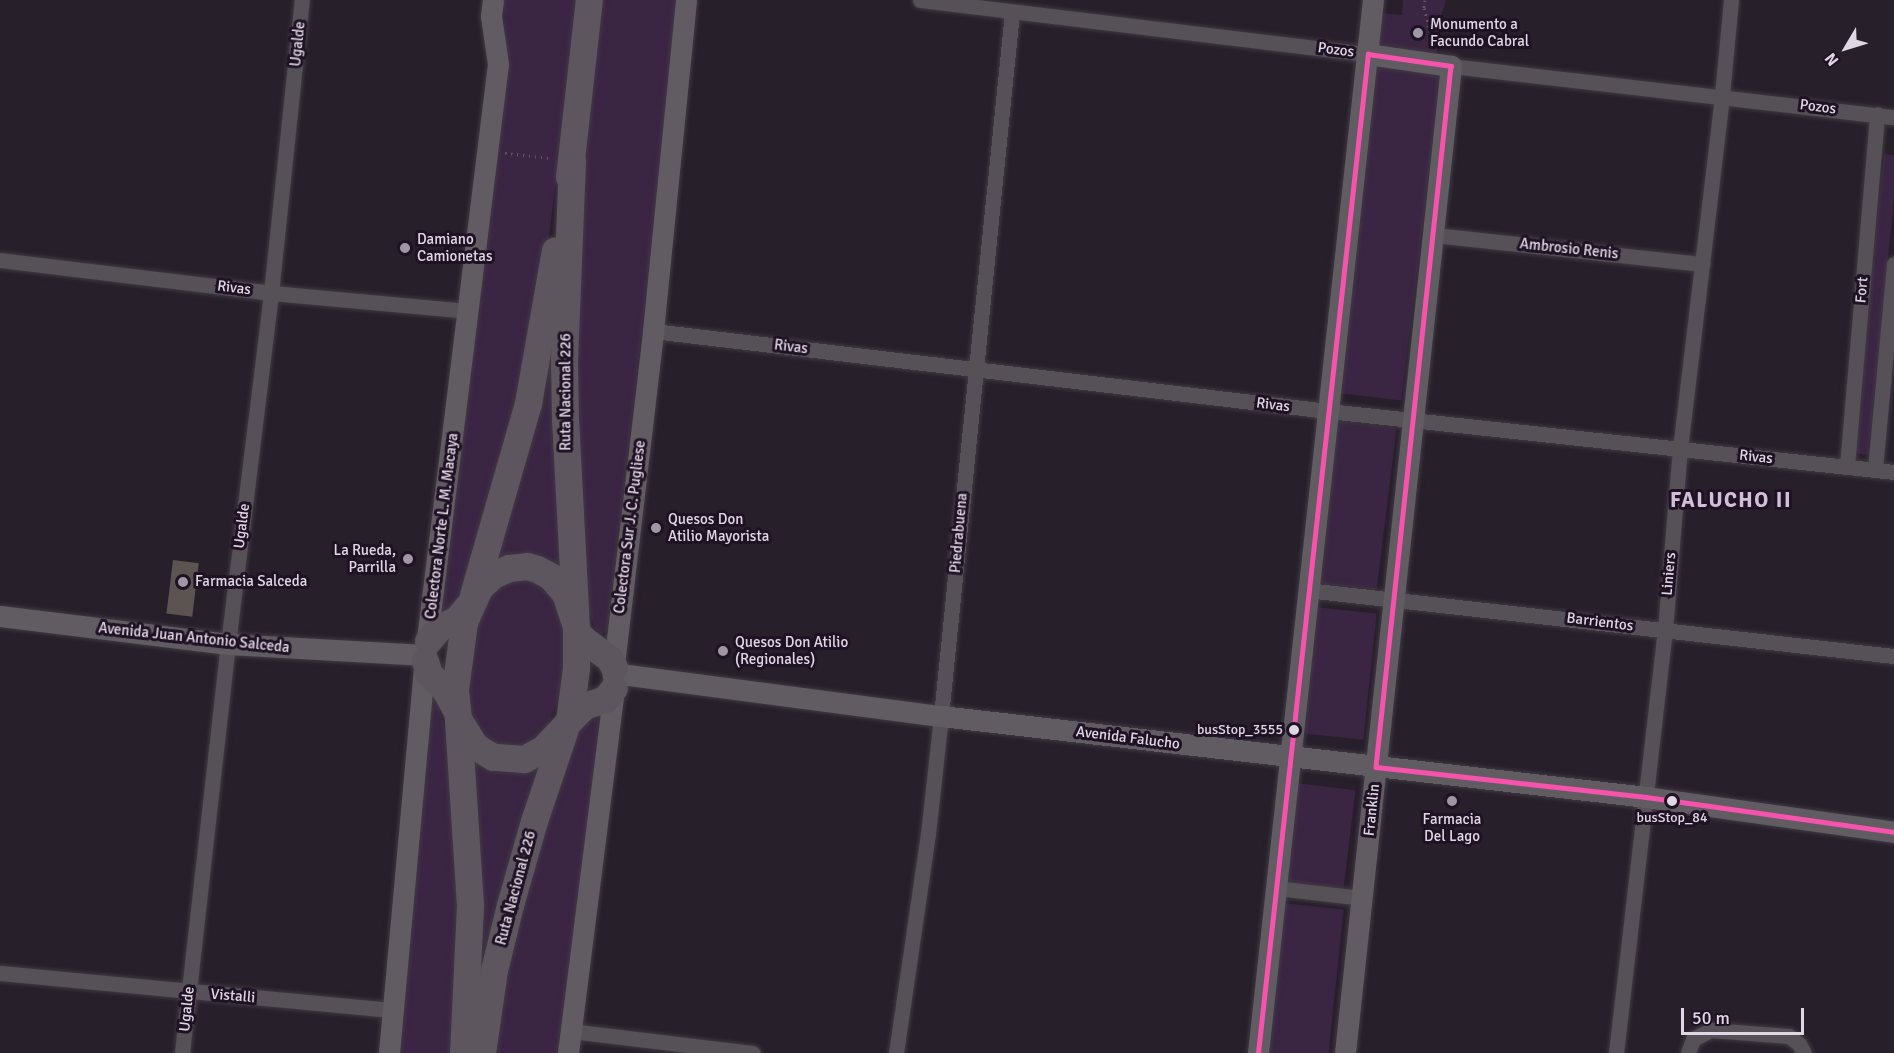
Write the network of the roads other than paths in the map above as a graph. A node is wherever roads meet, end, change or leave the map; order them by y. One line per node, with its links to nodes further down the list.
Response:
1 (302, 0): 19 (street, Ugalde)
2 (493, 0): 20 (main road, Colectora Norte L. M. Macaya)
3 (589, 0): 14 (highway, Ruta Nacional 226)
4 (686, 0): 21 (main road, Colectora Sur J. C. Pugliese)
5 (920, 0): 8 (street, Pozos)
6 (1372, 0): 9 (main road)
7 (1731, 0): 11 (street, Liniers)
8 (1011, 12): 9 (street, Pozos); 22 (street, Piedrabuena)
9 (1368, 54): 10 (main road, Pozos); 23 (main road)
10 (1452, 66): 11 (street, Pozos); 15 (main road, Franklin)
11 (1722, 95): 12 (street, Pozos); 17 (street, Liniers)
12 (1877, 114): 13 (street, Pozos); 26 (street, Fort)
13 (1894, 117)
14 (572, 161): 31 (highway, Ruta Nacional 226); 33 (highway, Ruta Nacional 226)
15 (1435, 235): 17 (street, Ambrosio Renis); 24 (main road, Franklin)
16 (0, 260): 19 (street, Rivas)
17 (1702, 264): 25 (street, Liniers)
18 (1894, 264): 27 (street, Fort)
19 (272, 293): 20 (street, Rivas); 35 (street, Ugalde)
20 (468, 311): 36 (main road, Colectora Norte L. M. Macaya)
21 (653, 331): 22 (street, Rivas); 38 (main road, Colectora Sur J. C. Pugliese)
22 (974, 369): 23 (street, Rivas); 40 (street, Piedrabuena)
23 (1328, 411): 24 (street, Rivas); 29 (main road)
24 (1415, 420): 25 (street, Rivas); 30 (main road, Franklin)
25 (1680, 449): 26 (street, Rivas); 34 (street, Liniers)
26 (1847, 466): 27 (street, Rivas)
27 (1875, 470): 28 (street, Rivas)
28 (1894, 472)
29 (1307, 590): 30 (street, Barrientos); 42 (main road)
30 (1395, 598): 34 (street, Barrientos); 43 (main road, Franklin)
31 (471, 601): 33 (highway, Ruta Nacional 226); 36 (highway); 39 (highway, Ruta Nacional 226)
32 (0, 616): 35 (main road, Avenida Juan Antonio Salceda)
33 (576, 627): 38 (highway); 41 (highway, Ruta Nacional 226)
34 (1665, 630): 37 (street, Barrientos); 44 (street, Liniers)
35 (228, 644): 36 (main road, Avenida Juan Antonio Salceda); 49 (street, Ugalde)
36 (426, 652): 39 (highway); 50 (main road, Colectora Norte L. M. Macaya)
37 (1894, 656)
38 (613, 676): 40 (main road, Avenida Falucho); 41 (highway); 51 (main road, Colectora Sur J. C. Pugliese)
39 (457, 716): 41 (highway); 54 (highway, Ruta Nacional 226)
40 (941, 716): 42 (main road, Avenida Falucho); 58 (street, Piedrabuena)
41 (567, 724): 55 (highway, Ruta Nacional 226)
42 (1291, 757): 43 (main road, Avenida Falucho); 46 (main road)
43 (1376, 767): 44 (main road, Avenida Falucho); 47 (main road, Franklin)
44 (1646, 797): 45 (main road, Avenida Falucho); 61 (street, Liniers)
45 (1894, 832)
46 (1276, 888): 47 (street); 59 (main road)
47 (1362, 898): 60 (main road, Franklin)
48 (0, 973): 49 (street, Vistalli)
49 (189, 992): 50 (street, Vistalli); 52 (street, Ugalde)
50 (394, 1010): 53 (main road, Colectora Norte L. M. Macaya)
51 (571, 1031): 56 (main road, Colectora Sur J. C. Pugliese); 57 (street)
52 (182, 1053)
53 (389, 1053)
54 (463, 1053)
55 (482, 1053)
56 (568, 1053)
57 (753, 1053)
58 (896, 1053)
59 (1258, 1053)
60 (1345, 1053)
61 (1616, 1053)
62 (1688, 1053): 63 (street)
63 (1803, 1053)

